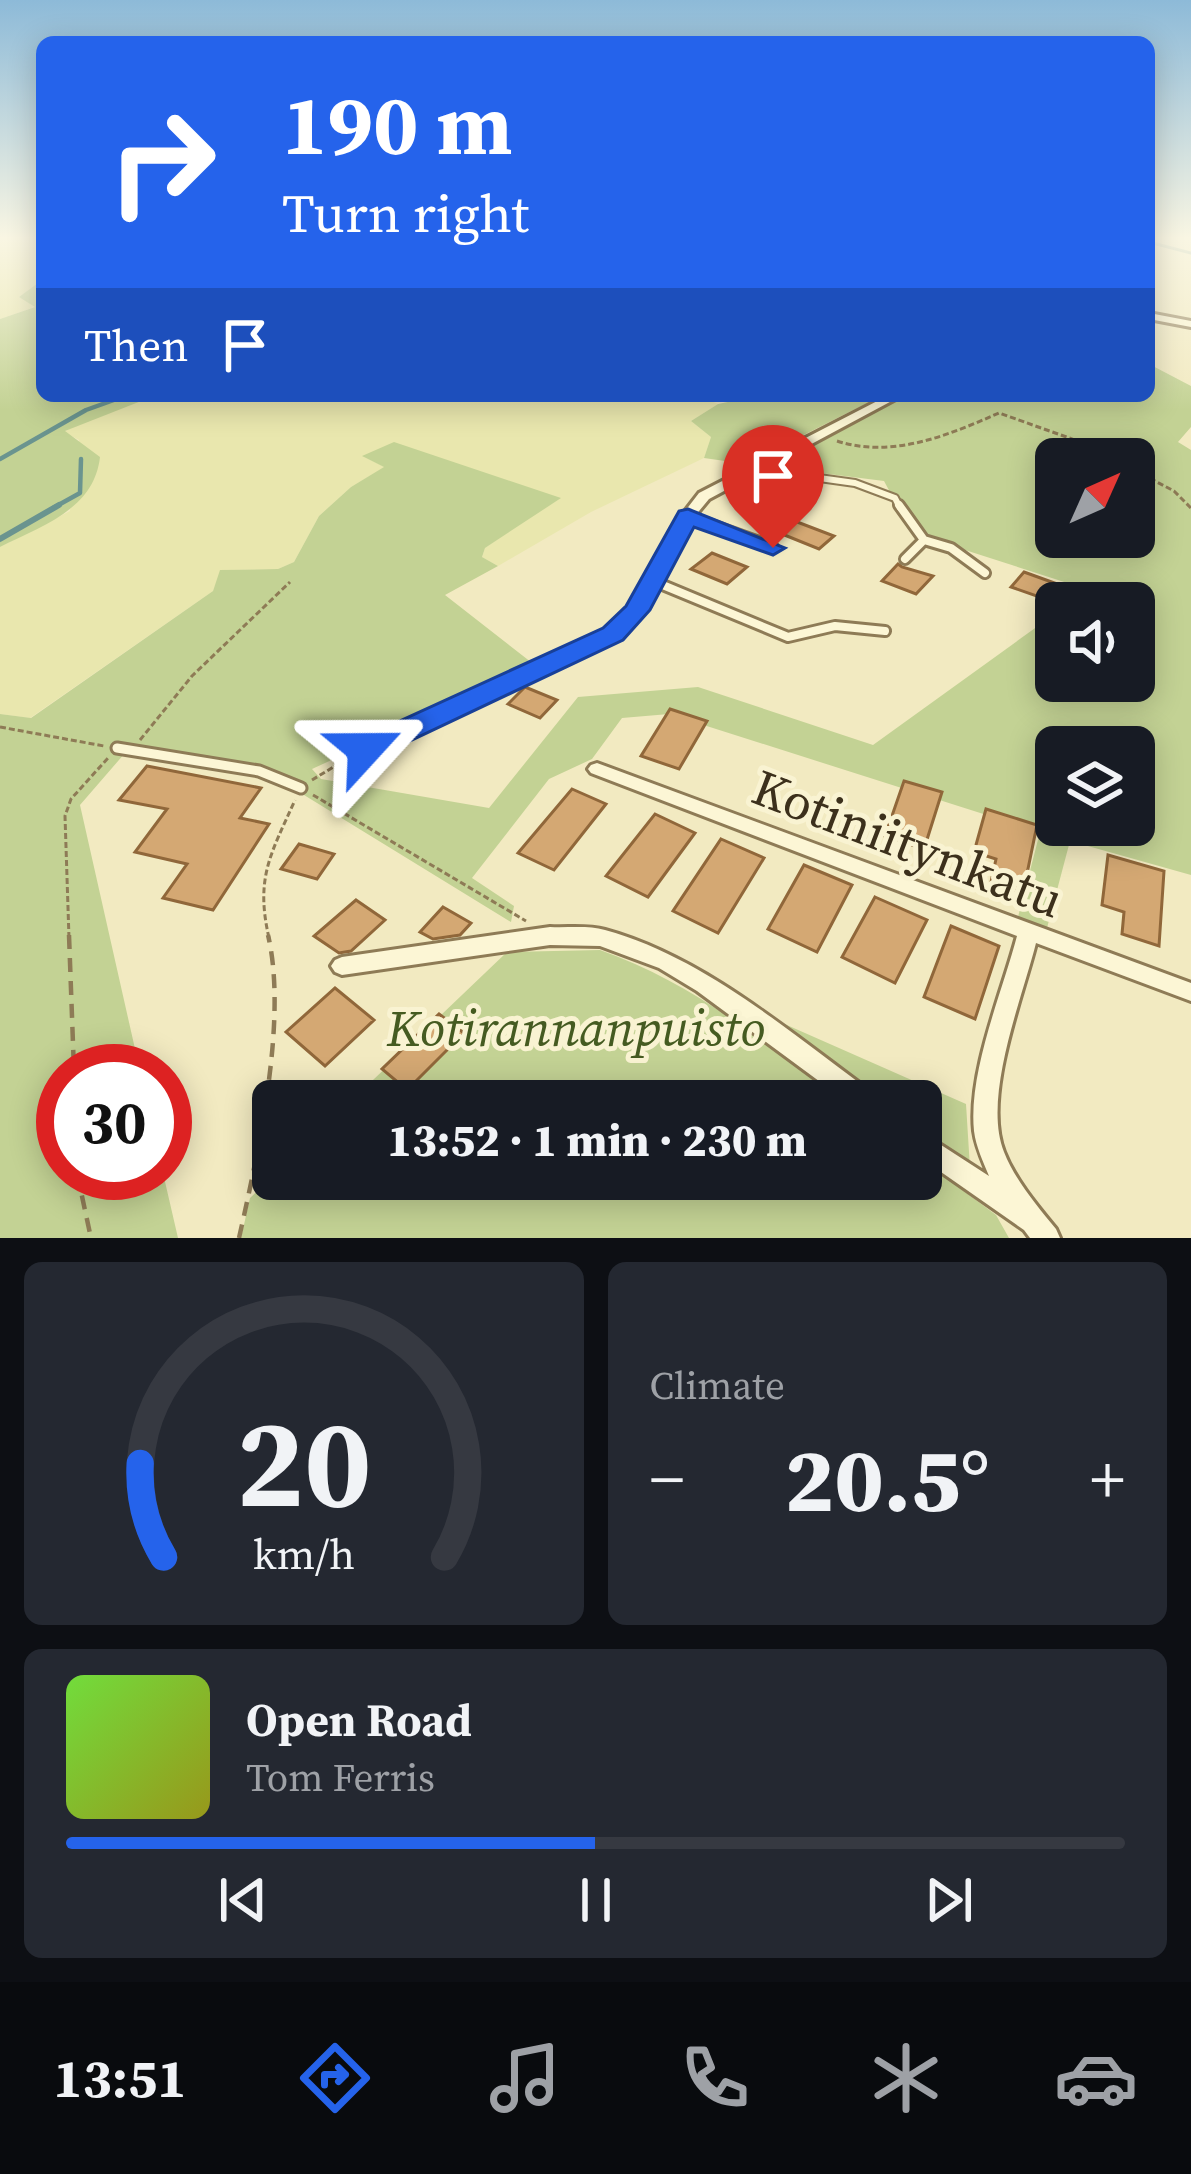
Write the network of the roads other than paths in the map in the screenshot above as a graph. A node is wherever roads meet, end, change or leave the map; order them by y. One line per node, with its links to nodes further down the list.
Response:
1 (1155, 317): 2 (street)
2 (1191, 324)
3 (883, 402): 4 (street)
4 (754, 469): 5 (street); 6 (lane)
5 (688, 516): 7 (lane); 10 (street)
6 (924, 540): 8 (lane); 9 (lane)
7 (773, 548)
8 (905, 559)
9 (985, 573)
10 (653, 581): 11 (lane); 13 (street)
11 (885, 631)
12 (117, 748): 15 (lane)
13 (365, 749)
14 (597, 770): 16 (street, Kotiniitynkatu)
15 (301, 788)
16 (1028, 934): 18 (street, Kotiniitynkatu); 21 (street)
17 (342, 966): 19 (street)
18 (1191, 992)
19 (837, 1080)
20 (942, 1159): 21 (street)
21 (1040, 1230)

